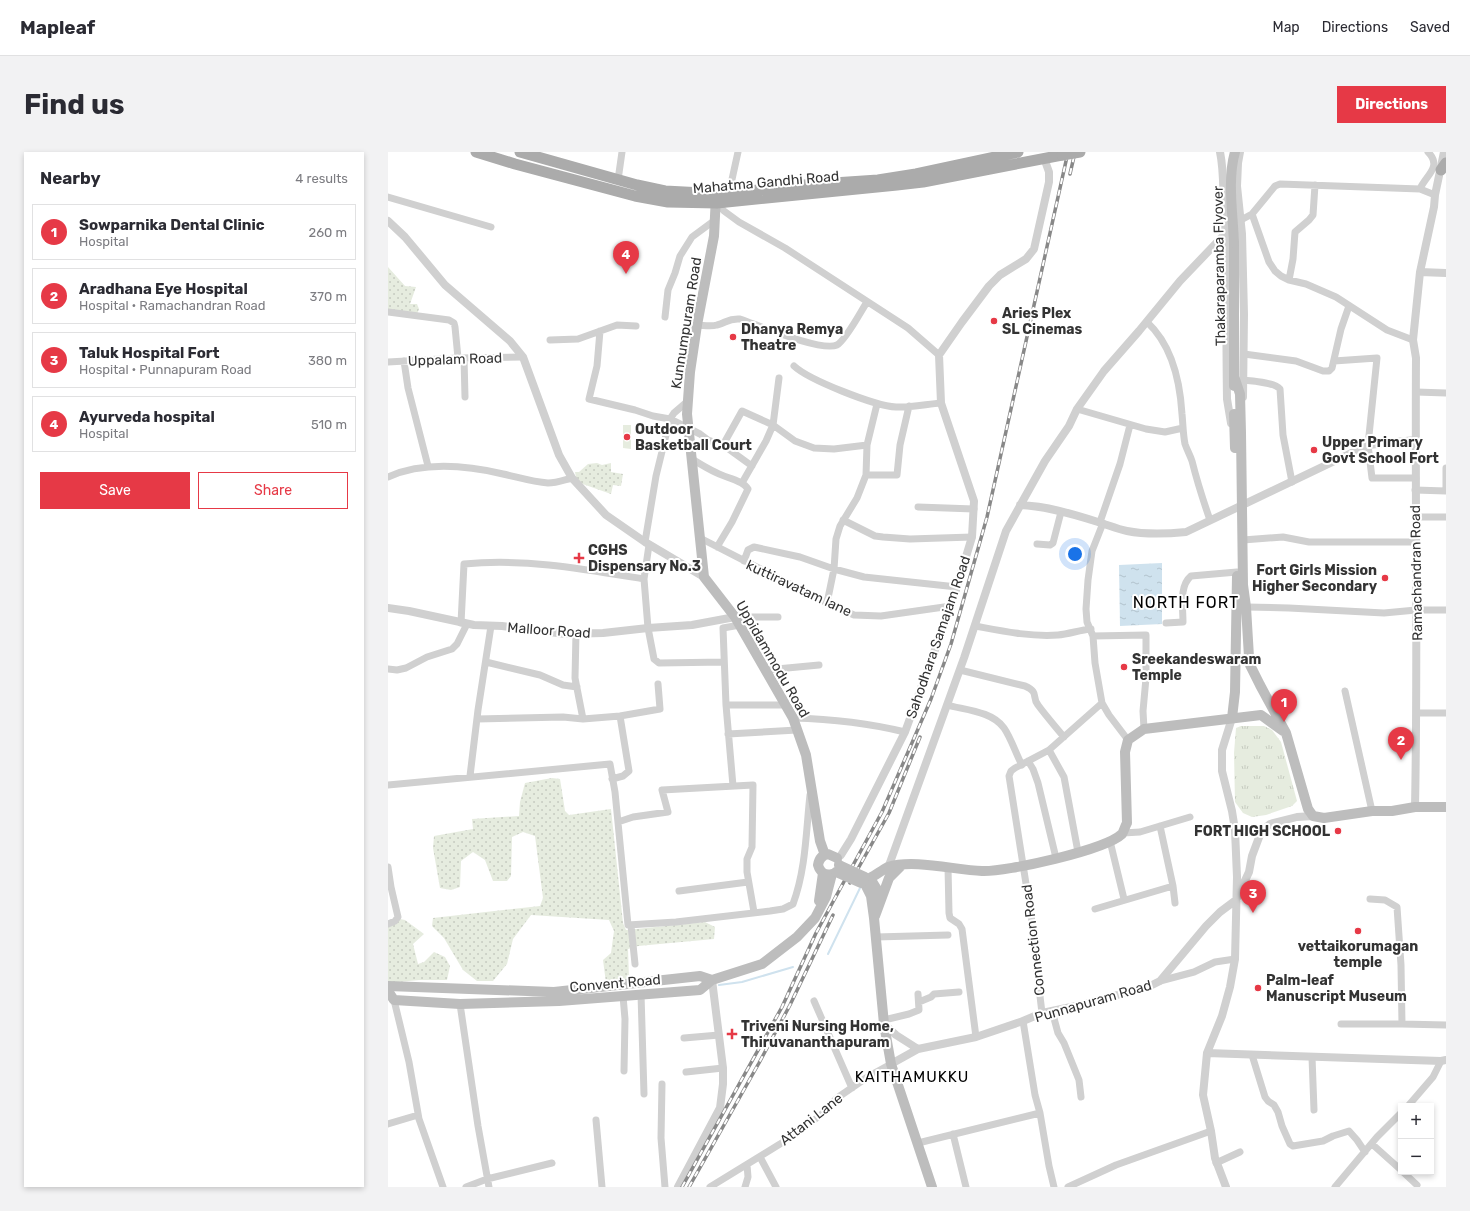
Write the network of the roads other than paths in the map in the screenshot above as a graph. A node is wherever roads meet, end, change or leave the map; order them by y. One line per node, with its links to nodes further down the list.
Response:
1 (476, 152): 21 (main road, Mahatma Gandhi Road)
2 (520, 152): 15 (main road, Mahatma Gandhi Road)
3 (622, 152): 15 (street)
4 (738, 152): 18 (street)
5 (1018, 152): 14 (main road, Mahatma Gandhi Road)
6 (1081, 152): 12 (main road, Mahatma Gandhi Road, bridge)
7 (1220, 152): 27 (street)
8 (1234, 152): 50 (main road, Thakaraparamba Flyover, bridge)
9 (1240, 152): 24 (street)
10 (1428, 152): 17 (street)
11 (1444, 152): 13 (street, Ramachandran Road)
12 (1047, 155): 14 (main road, Mahatma Gandhi Road); 42 (street)
13 (1443, 167): 19 (street, Ramachandran Road)
14 (923, 177): 18 (main road, Mahatma Gandhi Road); 21 (main road, Mahatma Gandhi Road)
15 (618, 180): 21 (main road, Mahatma Gandhi Road)
16 (1315, 185): 17 (street); 22 (street); 30 (street)
17 (1420, 189): 19 (street)
18 (729, 193): 21 (main road, Mahatma Gandhi Road)
19 (1435, 195): 28 (street, Ramachandran Road)
20 (388, 197): 26 (street)
21 (716, 198): 23 (main road, Kunnumpuram Road); 31 (street)
22 (1252, 214): 24 (street); 30 (street)
23 (715, 220): 34 (street); 36 (main road, Kunnumpuram Road)
24 (1241, 220): 27 (street); 41 (street)
25 (388, 221): 43 (street, Uppidammodu Road)
26 (491, 227)
27 (1225, 237): 35 (street); 64 (street)
28 (1420, 272): 29 (street); 40 (street, Ramachandran Road)
29 (1446, 273)
30 (1289, 280): 32 (street)
31 (867, 302): 36 (street); 42 (street)
32 (1349, 306): 40 (street); 46 (street)
33 (388, 312): 44 (street)
34 (665, 317)
35 (1147, 322): 58 (street); 63 (street)
36 (697, 325): 54 (main road, Kunnumpuram Road)
37 (636, 326): 38 (street)
38 (600, 331): 39 (street); 59 (street)
39 (550, 340)
40 (1414, 340): 51 (street, Ramachandran Road)
41 (1244, 354): 46 (street); 50 (street)
42 (939, 355): 55 (street, Sahodhara Samajam Road)
43 (522, 357): 44 (street, Uppalam Road); 75 (street, Uppidammodu Road)
44 (461, 358): 45 (street, Uppalam Road); 53 (street)
45 (404, 361): 47 (street, Uppalam Road); 70 (street)
46 (1334, 361): 68 (street)
47 (388, 362)
48 (794, 366): 56 (street)
49 (779, 378): 60 (street)
50 (1239, 380): 64 (main road, Thakaraparamba Flyover); 77 (street)
51 (1416, 392): 52 (street); 65 (street, Ramachandran Road)
52 (1446, 393)
53 (465, 397)
54 (688, 401): 59 (street); 62 (main road, Kunnumpuram Road)
55 (941, 403): 57 (street); 84 (street, Sahodhara Samajam Road)
56 (877, 404): 57 (street); 67 (street)
57 (909, 406): 73 (street)
58 (1077, 410): 61 (street); 81 (street)
59 (670, 419): 62 (street); 95 (street)
60 (773, 425): 66 (street); 67 (street); 71 (street)
61 (1130, 425): 63 (street); 90 (street)
62 (688, 428): 66 (street); 69 (main road, Kunnumpuram Road)
63 (1182, 428): 89 (street)
64 (1238, 436): 82 (main road, Thakaraparamba Flyover)
65 (1415, 440): 68 (street); 76 (street, Ramachandran Road)
66 (723, 445): 71 (street)
67 (867, 445): 73 (street)
68 (1368, 445): 76 (street); 77 (street)
69 (692, 459): 78 (street); 92 (main road, Kunnumpuram Road)
70 (428, 466): 74 (street); 75 (street)
71 (752, 466): 78 (street)
72 (1446, 468): 80 (street)
73 (866, 475): 88 (street)
74 (388, 477)
75 (572, 478): 95 (street, Uppidammodu Road)
76 (1416, 478): 79 (street, Ramachandran Road)
77 (1292, 482): 82 (street)
78 (742, 483): 97 (street)
79 (1415, 490): 80 (street); 86 (street, Ramachandran Road)
80 (1446, 491)
81 (1020, 505): 85 (street); 115 (street)
82 (1239, 506): 89 (street); 93 (main road); 100 (main road)
83 (918, 507): 84 (street)
84 (974, 509): 91 (street, Sahodhara Samajam Road)
85 (1061, 512): 90 (street); 96 (street)
86 (1415, 517): 87 (street); 94 (street, Ramachandran Road)
87 (1446, 517)
88 (843, 520): 91 (street); 99 (street)
89 (1210, 520): 90 (street)
90 (1101, 523): 117 (street)
91 (972, 537): 103 (street, Sahodhara Samajam Road)
92 (700, 538): 97 (street, kuttiravatam lane); 101 (main road, Kunnumpuram Road)
93 (1242, 540): 94 (street); 107 (main road)
94 (1416, 542): 108 (street, Ramachandran Road)
95 (647, 543): 101 (street, Uppidammodu Road); 102 (street)
96 (1037, 544)
97 (716, 547): 98 (street, kuttiravatam lane)
98 (744, 561): 99 (street); 104 (street, kuttiravatam lane)
99 (834, 569): 103 (street); 104 (street)
100 (1237, 572): 112 (street); 136 (main road)
101 (704, 577): 111 (main road, Uppidammodu Road)
102 (644, 579): 113 (street); 116 (street)
103 (957, 587): 105 (street, Sahodhara Samajam Road)
104 (827, 603): 105 (street, kuttiravatam lane)
105 (951, 606): 141 (street, Sahodhara Samajam Road)
106 (388, 608): 113 (street, Malloor Road)
107 (1246, 608): 108 (street); 142 (main road)
108 (1416, 610): 109 (street); 132 (street, Ramachandran Road)
109 (1446, 610)
110 (778, 617): 111 (street)
111 (738, 621): 116 (street, Malloor Road); 120 (street); 123 (main road, Uppidammodu Road)
112 (1166, 623)
113 (464, 624): 114 (street, Malloor Road); 122 (street)
114 (491, 626): 118 (street, Malloor Road); 119 (street)
115 (975, 626): 117 (street); 124 (street)
116 (648, 628): 118 (street, Malloor Road); 120 (street)
117 (1092, 632): 128 (street); 139 (street)
118 (576, 633): 126 (street)
119 (486, 662): 126 (street); 137 (street)
120 (724, 662): 129 (street)
121 (819, 664): 123 (street)
122 (388, 669)
123 (766, 670): 130 (main road, Uppidammodu Road)
124 (960, 670): 131 (street); 144 (street)
125 (658, 684): 134 (street)
126 (577, 687): 138 (street)
127 (1345, 691): 155 (street)
128 (1102, 703): 144 (street, Connection Road); 145 (street)
129 (726, 705): 130 (street); 143 (street)
130 (786, 705): 135 (main road, Uppidammodu Road)
131 (947, 705): 147 (street); 170 (street)
132 (1417, 713): 133 (street); 153 (street, Ramachandran Road)
133 (1446, 713)
134 (620, 716): 138 (street); 149 (street)
135 (794, 718): 140 (main road, Uppidammodu Road); 141 (street)
136 (1232, 718): 139 (main road); 142 (main road); 180 (street)
137 (477, 719): 138 (street); 148 (street)
138 (583, 719)
139 (1144, 729): 145 (main road)
140 (797, 730): 143 (street); 150 (main road, Uppidammodu Road)
141 (905, 732): 169 (street, Sahodhara Samajam Road)
142 (1286, 733): 156 (main road)
143 (728, 734): 152 (street)
144 (1064, 737): 146 (street, Connection Road)
145 (1128, 740): 160 (main road)
146 (1049, 750): 147 (street, Connection Road); 162 (street)
147 (1025, 763): 164 (street); 168 (street, Connection Road)
148 (470, 776): 149 (street); 151 (street)
149 (612, 779): 158 (street)
150 (811, 784): 163 (main road, Uppidammodu Road); 183 (street)
151 (388, 785)
152 (733, 786): 158 (street); 173 (street)
153 (1415, 807): 154 (main road); 155 (main road)
154 (1446, 807)
155 (1372, 811): 156 (main road)
156 (1313, 816): 180 (street)
157 (1190, 817): 159 (street)
158 (618, 822): 186 (street)
159 (1160, 826): 160 (street); 174 (street)
160 (1123, 833): 161 (main road)
161 (1110, 841): 162 (main road); 177 (street)
162 (1078, 852): 164 (main road)
163 (822, 857): 169 (main road); 169 (main road, Uppidammodu Road)
164 (1056, 858): 168 (main road)
165 (902, 865): 167 (main road); 170 (main road); 171 (main road)
166 (388, 867): 175 (street)
167 (948, 867): 168 (main road); 207 (street)
168 (1024, 867): 200 (street, Connection Road)
169 (833, 868): 172 (main road, bridge); 192 (main road, Convent Road)
170 (888, 868): 171 (street); 172 (main road)
171 (889, 878): 172 (main road); 179 (main road)
172 (867, 881): 179 (main road); 184 (main road)
173 (748, 882): 176 (street); 183 (street)
174 (1173, 886): 177 (street); 181 (street)
175 (389, 887): 185 (street)
176 (679, 891)
177 (1124, 899): 182 (street)
178 (1370, 899): 204 (street)
179 (880, 900): 184 (main road)
180 (1236, 900): 189 (street); 191 (street, Punnapuram Road)
181 (1175, 903)
182 (1095, 909)
183 (754, 912): 186 (street)
184 (874, 918): 188 (main road)
185 (388, 924)
186 (631, 925): 190 (street)
187 (948, 935): 188 (street)
188 (876, 938): 202 (main road)
189 (1235, 959): 191 (street); 210 (street)
190 (635, 964)
191 (1160, 981): 199 (street, Punnapuram Road)
192 (712, 983): 194 (main road); 195 (main road, Convent Road); 206 (street)
193 (959, 992): 202 (street)
194 (390, 994): 198 (main road, Convent Road); 225 (street)
195 (641, 994): 196 (main road, Convent Road); 220 (street)
196 (623, 996): 198 (main road, Convent Road); 216 (street)
197 (814, 1000): 219 (street)
198 (460, 1004): 241 (street)
199 (1052, 1011): 200 (street, Punnapuram Road); 221 (street)
200 (1042, 1013): 201 (street, Punnapuram Road)
201 (1024, 1021): 207 (street, Punnapuram Road); 224 (street)
202 (884, 1022): 209 (street); 214 (main road)
203 (1341, 1024): 204 (street)
204 (1402, 1024): 205 (street)
205 (1446, 1025)
206 (719, 1036): 208 (street); 215 (street)
207 (976, 1037): 209 (street, Punnapuram Road)
208 (684, 1038)
209 (918, 1049): 214 (street, Punnapuram Road)
210 (1207, 1053): 211 (street); 229 (street)
211 (1252, 1055): 212 (street); 234 (street)
212 (1312, 1057): 213 (street); 223 (street)
213 (1443, 1061): 222 (street)
214 (891, 1064): 219 (street, Attani Lane); 231 (main road)
215 (723, 1068): 217 (street); 248 (street)
216 (624, 1071)
217 (686, 1072)
218 (662, 1084): 247 (street)
219 (852, 1088): 235 (street, Attani Lane)
220 (644, 1094)
221 (1081, 1097)
222 (1411, 1103)
223 (1314, 1110)
224 (1040, 1113): 230 (street); 254 (street)
225 (418, 1115): 228 (street); 244 (street)
226 (1398, 1116): 232 (street)
227 (596, 1120): 246 (street)
228 (388, 1124)
229 (1211, 1131): 237 (street); 243 (street)
230 (953, 1134): 231 (street); 253 (street)
231 (918, 1143): 252 (main road)
232 (1372, 1144): 234 (street); 239 (street)
233 (1240, 1152): 237 (street)
234 (1365, 1152): 256 (street)
235 (760, 1157): 238 (street, Attani Lane); 251 (street)
236 (552, 1163): 241 (street)
237 (1216, 1163): 255 (street)
238 (747, 1165): 249 (street, Attani Lane); 250 (street)
239 (1398, 1168)
240 (1406, 1175): 242 (street)
241 (488, 1183): 245 (street)
242 (1417, 1185)
243 (1072, 1186)
244 (443, 1187)
245 (466, 1187)
246 (602, 1187)
247 (665, 1187)
248 (678, 1187)
249 (710, 1187)
250 (746, 1187)
251 (776, 1187)
252 (932, 1187)
253 (966, 1187)
254 (1054, 1187)
255 (1226, 1187)
256 (1335, 1187)

